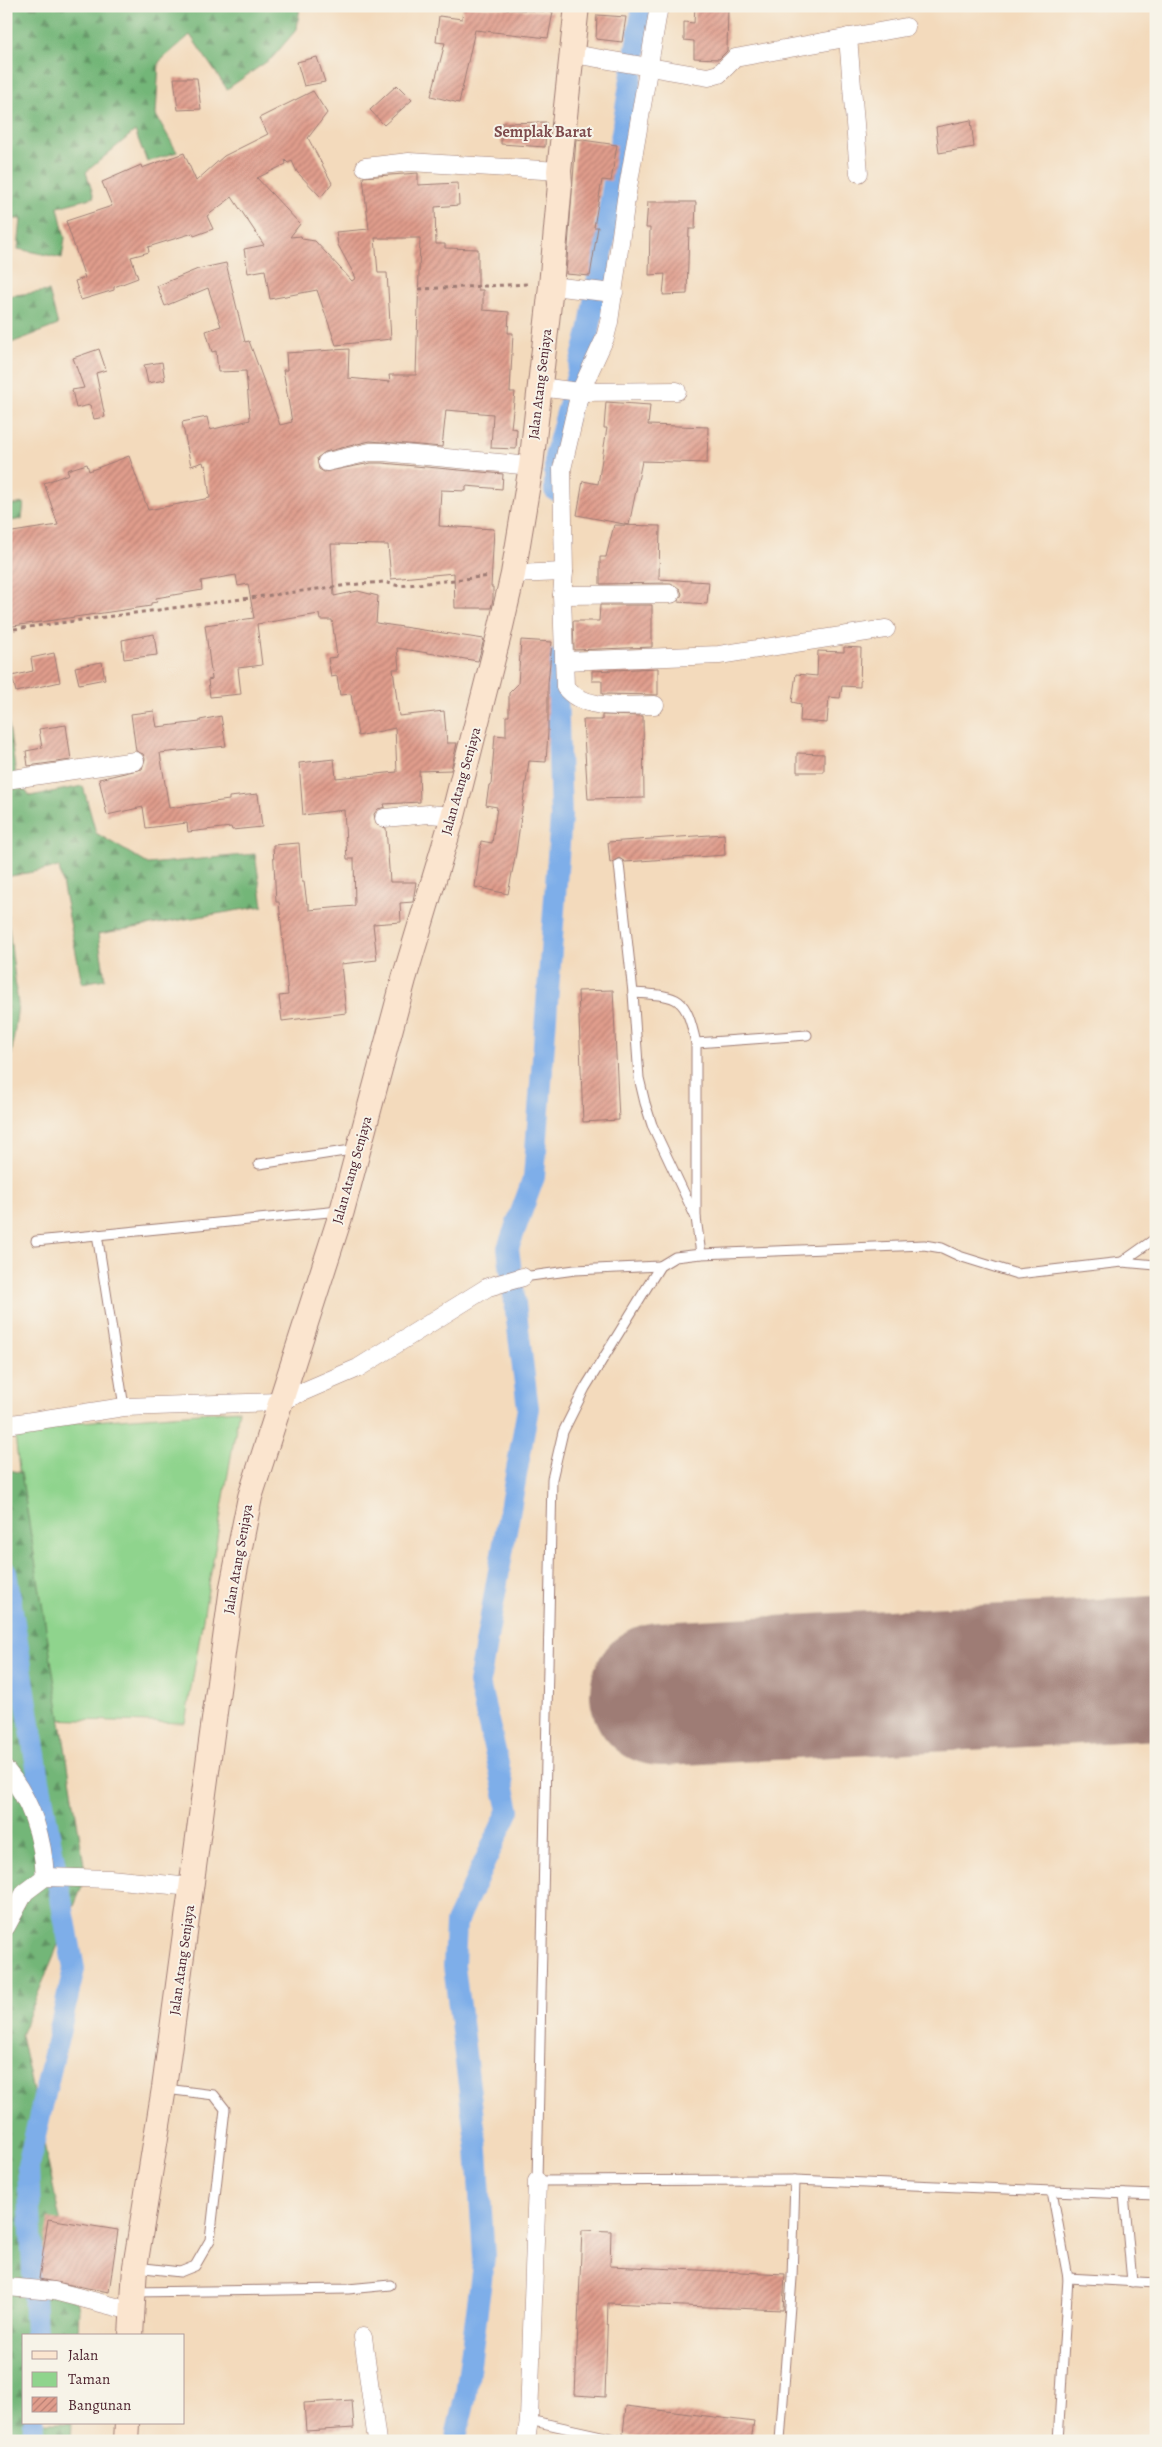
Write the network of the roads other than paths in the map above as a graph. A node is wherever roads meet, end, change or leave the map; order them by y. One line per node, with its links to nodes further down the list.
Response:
1 (577, 6): 5 (main road, Jalan Atang Senjaya)
2 (659, 6): 6 (street)
3 (906, 27): 4 (street)
4 (848, 37): 6 (street); 9 (street)
5 (573, 54): 6 (street); 8 (main road, Jalan Atang Senjaya)
6 (648, 68): 11 (street)
7 (365, 167): 8 (street)
8 (559, 171): 10 (main road, Jalan Atang Senjaya)
9 (859, 173)
10 (552, 284): 11 (street); 12 (main road, Jalan Atang Senjaya)
11 (610, 292): 14 (street)
12 (543, 388): 14 (street); 16 (main road, Jalan Atang Senjaya)
13 (677, 390): 14 (street)
14 (577, 392): 17 (street)
15 (327, 462): 16 (street)
16 (531, 466): 18 (main road, Jalan Atang Senjaya)
17 (562, 572): 18 (street); 20 (street)
18 (513, 574): 26 (main road, Jalan Atang Senjaya)
19 (671, 594): 20 (street)
20 (562, 595): 22 (street)
21 (886, 629): 22 (street)
22 (564, 660): 23 (street)
23 (655, 705)
24 (135, 762): 25 (street)
25 (6, 780)
26 (453, 816): 27 (street); 32 (main road, Jalan Atang Senjaya)
27 (384, 818)
28 (619, 864): 29 (lane)
29 (633, 993): 31 (lane); 35 (lane)
30 (806, 1035): 31 (lane)
31 (696, 1042): 35 (lane)
32 (359, 1149): 33 (lane); 34 (main road, Jalan Atang Senjaya)
33 (259, 1164)
34 (342, 1211): 36 (lane); 44 (main road, Jalan Atang Senjaya)
35 (696, 1218): 39 (lane)
36 (97, 1234): 38 (lane); 45 (lane)
37 (1156, 1238): 40 (lane)
38 (36, 1241)
39 (701, 1254): 40 (lane); 42 (lane)
40 (1122, 1262): 41 (lane)
41 (1156, 1265)
42 (660, 1266): 43 (lane); 53 (lane)
43 (523, 1277): 44 (street)
44 (279, 1402): 45 (street); 49 (main road, Jalan Atang Senjaya)
45 (124, 1408): 46 (street)
46 (6, 1425)
47 (6, 1770): 48 (street)
48 (49, 1878): 49 (street); 50 (street)
49 (191, 1887): 51 (main road, Jalan Atang Senjaya)
50 (6, 1927)
51 (164, 2088): 57 (main road, Jalan Atang Senjaya); 57 (lane)
52 (795, 2180): 53 (lane); 54 (lane); 72 (lane)
53 (537, 2181): 66 (street)
54 (1052, 2191): 55 (lane); 58 (lane)
55 (1124, 2194): 56 (lane); 59 (lane)
56 (1156, 2195)
57 (135, 2267): 63 (main road, Jalan Atang Senjaya)
58 (1068, 2278): 59 (lane); 73 (lane)
59 (1132, 2282): 60 (lane)
60 (1156, 2283)
61 (390, 2285): 63 (lane)
62 (10, 2288): 63 (street)
63 (133, 2302): 64 (main road, Jalan Atang Senjaya)
64 (131, 2334)
65 (363, 2336): 69 (street)
66 (530, 2420): 70 (street); 71 (lane)
67 (126, 2424): 68 (main road)
68 (126, 2441)
69 (377, 2441)
70 (526, 2441)
71 (624, 2441)
72 (780, 2441)
73 (1058, 2441)

